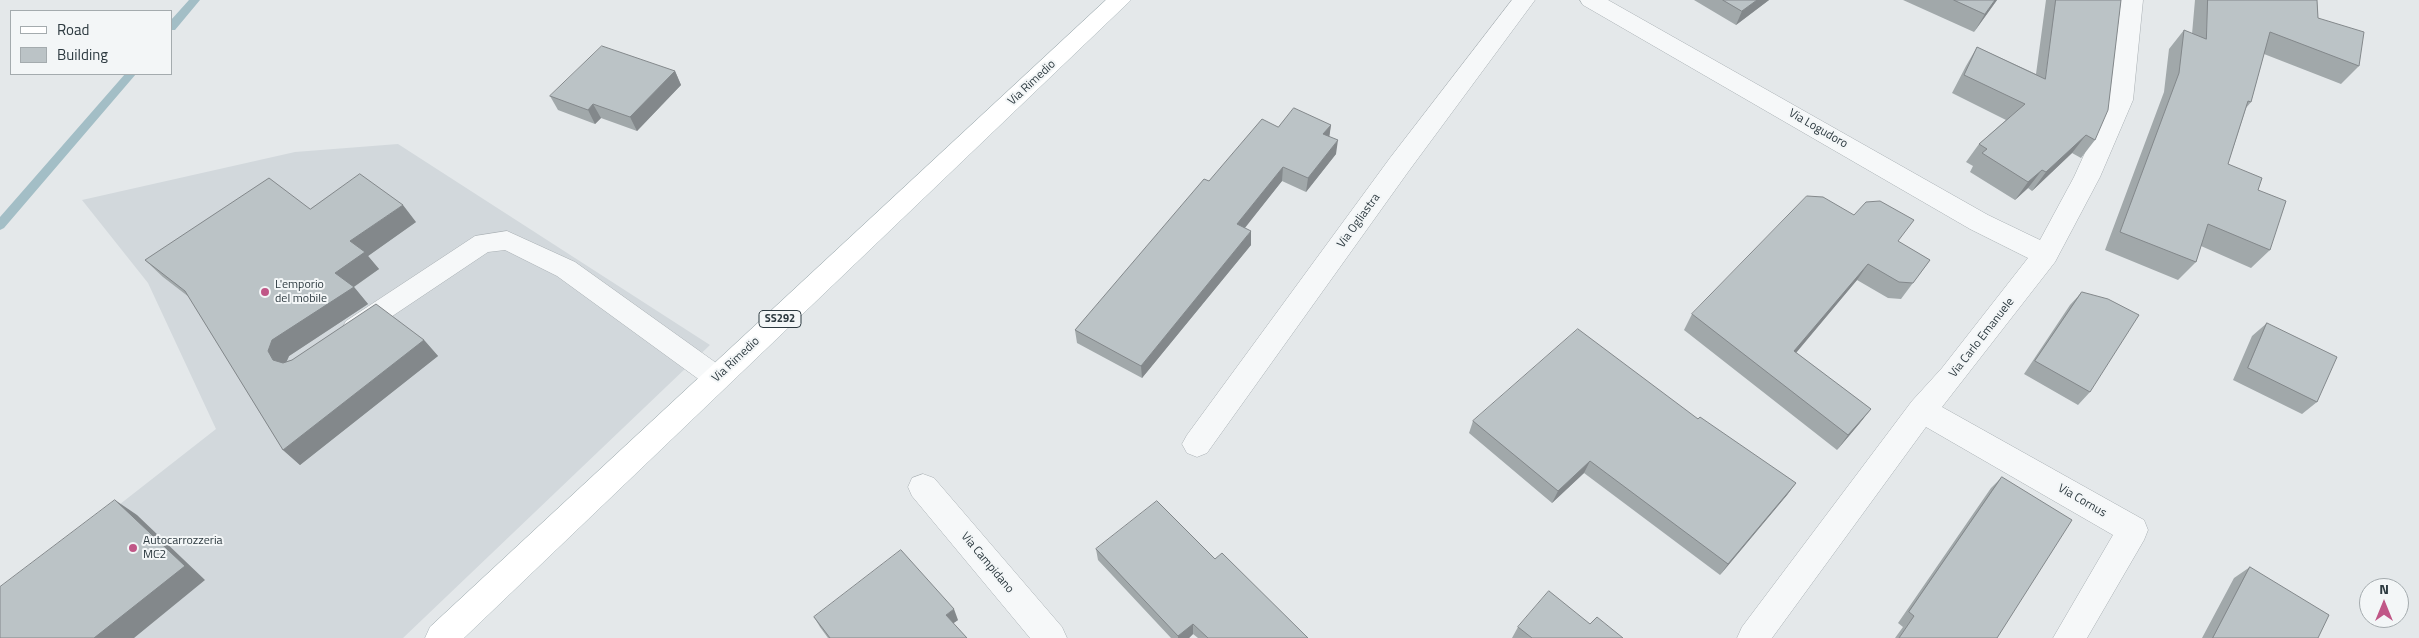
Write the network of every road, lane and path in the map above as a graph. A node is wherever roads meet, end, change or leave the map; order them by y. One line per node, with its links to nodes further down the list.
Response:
1 (1120, 0): 7 (main road, Via Rimedio / SS292)
2 (1524, 0): 9 (street, Via Ogliastra)
3 (1591, 0): 5 (street, Via Logudoro)
4 (2132, 0): 5 (street, Via Carlo Emanuele)
5 (2046, 256): 8 (street, Via Carlo Emanuele)
6 (339, 339): 7 (lane)
7 (717, 378): 11 (main road, Via Rimedio / SS292)
8 (1922, 410): 13 (street, Via Carlo Emanuele); 14 (street, Via Cornus)
9 (1197, 444)
10 (923, 487): 12 (street, Via Campidano)
11 (440, 638)
12 (1050, 638)
13 (1753, 638)
14 (2069, 638)

